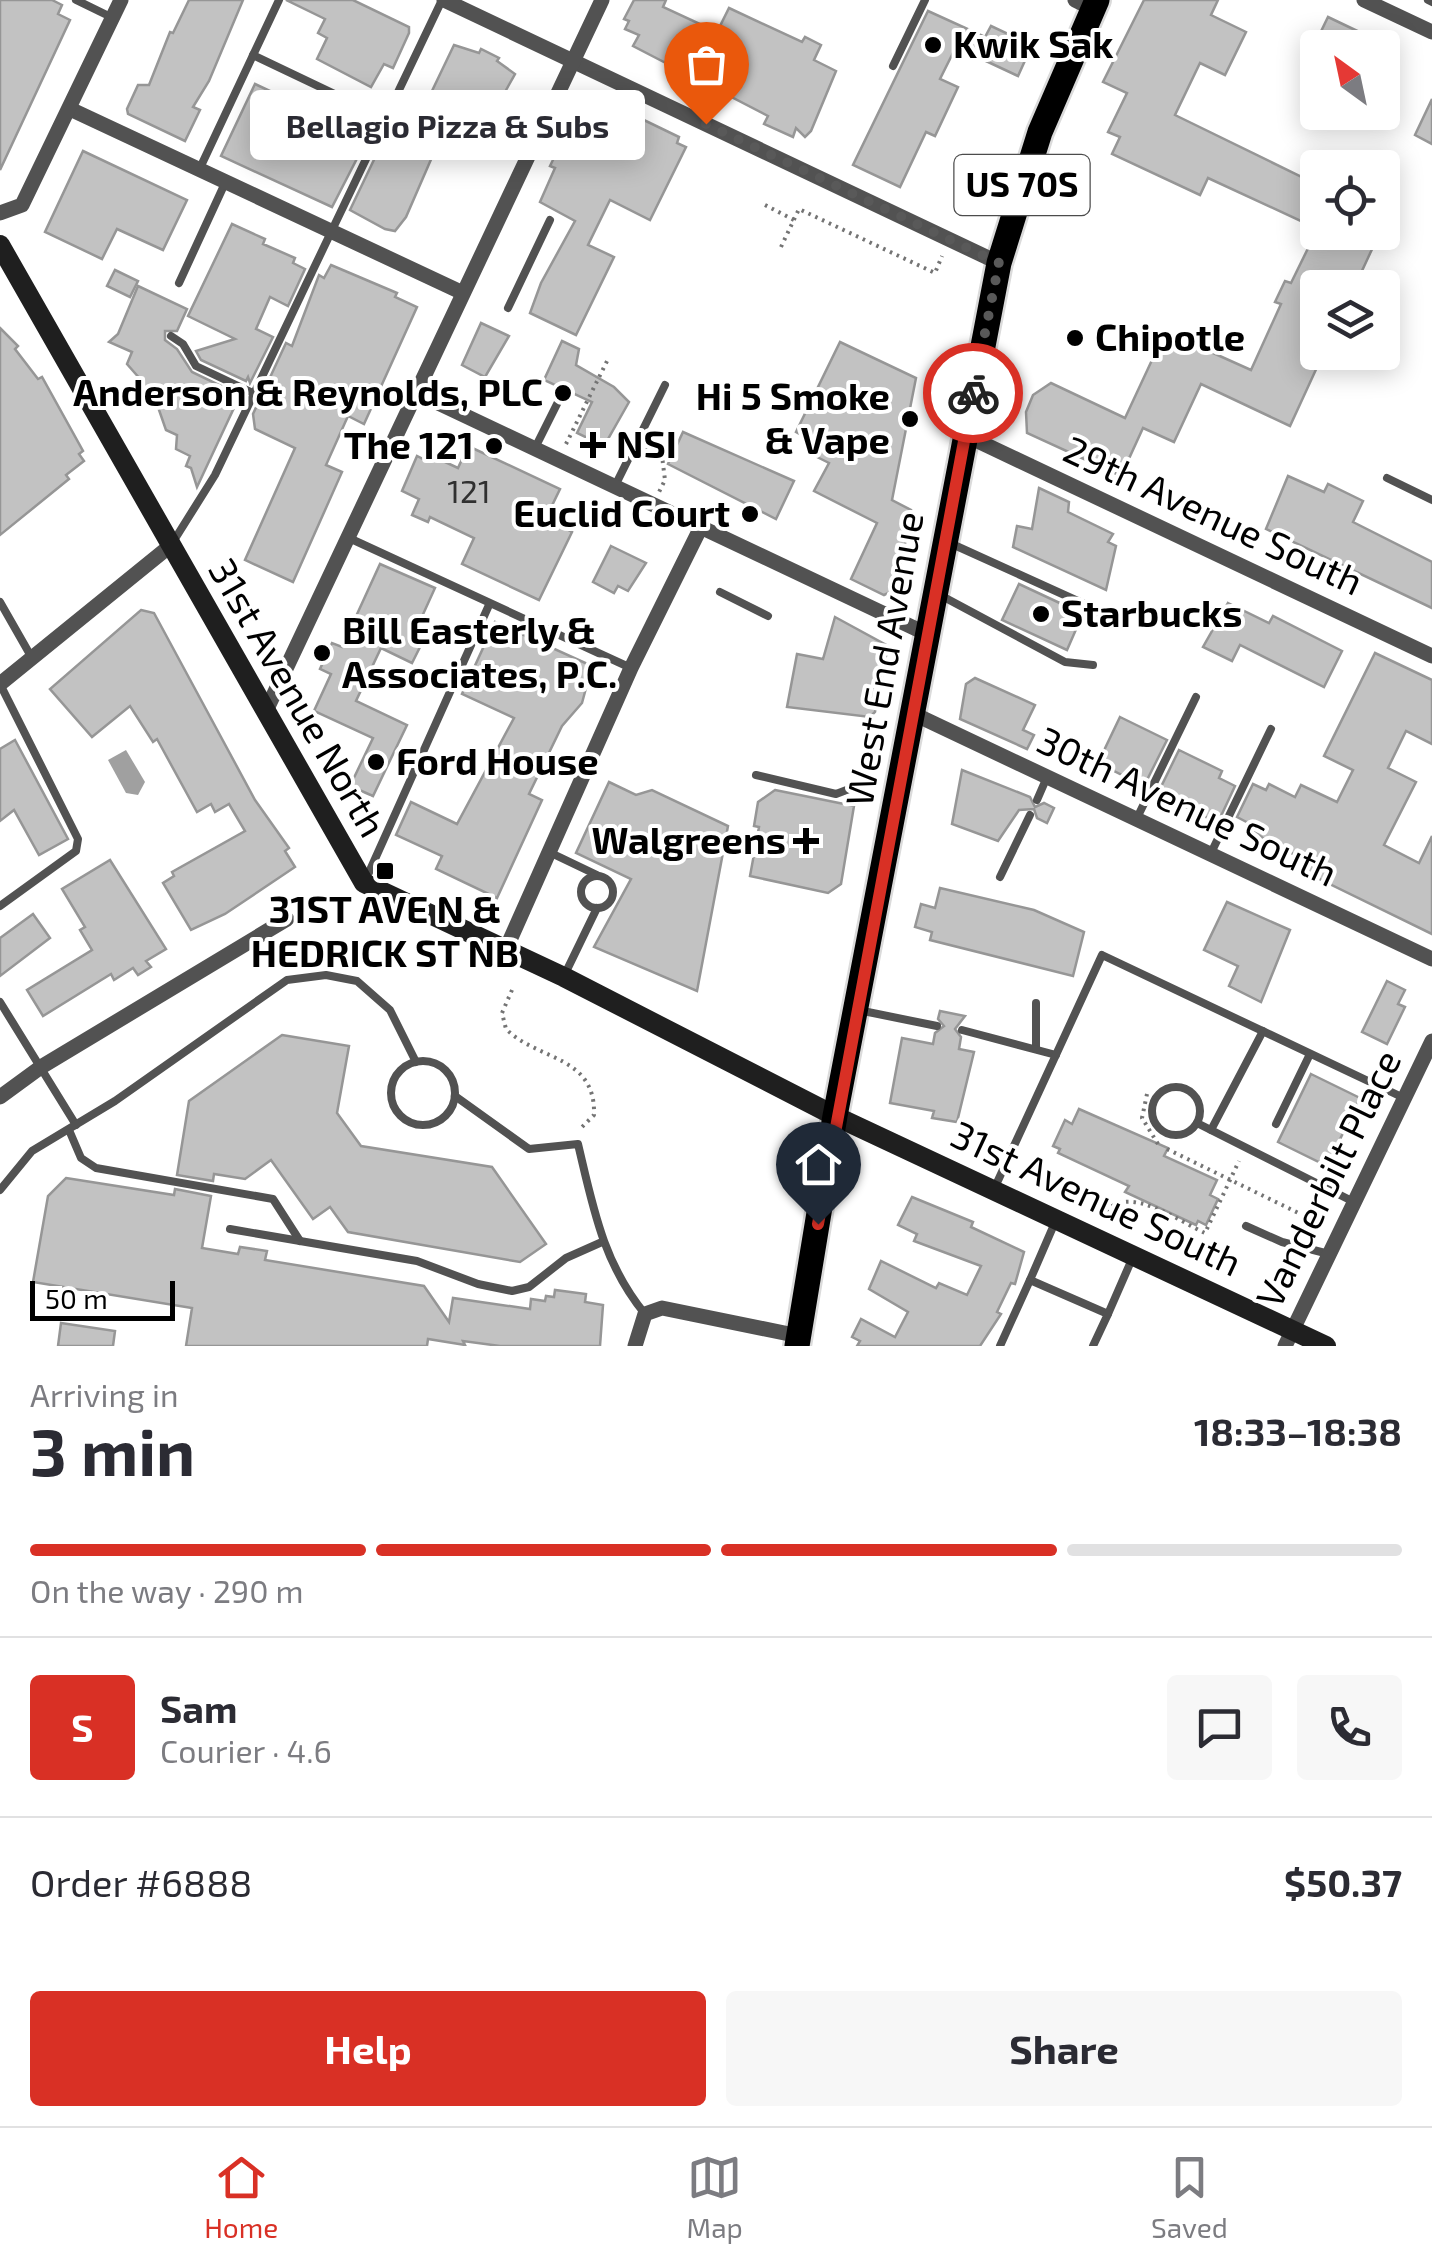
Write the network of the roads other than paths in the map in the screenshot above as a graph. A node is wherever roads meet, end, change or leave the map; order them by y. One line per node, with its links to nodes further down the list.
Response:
1 (76, 0): 9 (lane)
2 (121, 0): 9 (street)
3 (279, 0): 11 (lane)
4 (443, 0): 12 (street); 15 (lane)
5 (602, 0): 12 (street)
6 (924, 0): 13 (lane)
7 (1364, 0): 10 (street)
8 (1088, 3): 18 (main road, West End Avenue / US 70S)
9 (113, 18): 14 (street)
10 (1432, 32)
11 (253, 55): 15 (lane); 16 (lane)
12 (574, 59): 24 (street); 26 (street)
13 (893, 66)
14 (70, 110): 16 (street); 20 (street)
15 (385, 118): 22 (lane)
16 (200, 168): 17 (street)
17 (226, 180): 22 (street); 25 (lane)
18 (1023, 182): 19 (lane); 24 (main road, West End Avenue / US 70S)
19 (1080, 198)
20 (0, 213)
21 (550, 220): 27 (lane)
22 (331, 230): 26 (street); 30 (lane)
23 (0, 246): 41 (main road, 31st Avenue North)
24 (999, 263): 33 (main road, West End Avenue / US 70S)
25 (178, 283)
26 (463, 293): 31 (street)
27 (508, 308)
28 (171, 336): 30 (lane)
29 (665, 385): 36 (lane)
30 (253, 393): 41 (lane)
31 (417, 393): 34 (street); 39 (street)
32 (558, 402): 34 (lane)
33 (965, 435): 40 (main road, West End Avenue / US 70S); 49 (street, 29th Avenue South)
34 (534, 450): 36 (street)
35 (1387, 478): 37 (lane)
36 (614, 488): 38 (street)
37 (1432, 500)
38 (700, 528): 48 (street); 52 (street)
39 (348, 538): 45 (lane); 55 (street)
40 (944, 541): 43 (main road, West End Avenue / US 70S); 47 (lane)
41 (170, 546): 50 (street); 55 (main road, 31st Avenue North)
42 (720, 592): 46 (lane)
43 (936, 593): 48 (main road, West End Avenue / US 70S); 51 (lane)
44 (0, 602): 50 (lane)
45 (489, 605): 52 (lane); 68 (lane)
46 (768, 616)
47 (1105, 618)
48 (929, 635): 56 (main road, West End Avenue / US 70S)
49 (1432, 656)
50 (32, 658): 53 (street)
51 (1093, 665)
52 (632, 668): 64 (street)
53 (0, 684): 69 (lane)
54 (1196, 697): 63 (lane)
55 (266, 712): 68 (main road, 31st Avenue North)
56 (914, 714): 59 (street, 30th Avenue South); 77 (main road, West End Avenue / US 70S)
57 (1271, 729): 65 (lane)
58 (756, 775): 60 (lane)
59 (1047, 777): 61 (lane); 63 (street, 30th Avenue South)
60 (866, 784)
61 (1036, 800)
62 (1030, 815): 67 (lane)
63 (1137, 818): 65 (street, 30th Avenue South)
64 (550, 853): 66 (lane); 72 (street)
65 (1212, 854): 73 (street, 30th Avenue South)
66 (606, 878): 70 (lane); 70 (lane)
67 (1000, 878)
68 (364, 883): 72 (main road, 31st Avenue North)
69 (0, 906)
70 (596, 908): 74 (lane)
71 (287, 919): 86 (street)
72 (506, 949): 74 (main road, 31st Avenue North)
73 (1432, 958)
74 (564, 976): 90 (main road, 31st Avenue North)
75 (0, 1002): 86 (lane)
76 (1036, 1003): 82 (lane)
77 (856, 1009): 78 (lane); 90 (main road, West End Avenue / US 70S)
78 (937, 1026)
79 (962, 1030): 82 (lane)
80 (1262, 1031): 83 (lane); 84 (lane); 94 (lane)
81 (1432, 1041): 89 (street, Vanderbilt Place)
82 (1036, 1048): 84 (lane)
83 (1310, 1054): 89 (lane); 92 (lane)
84 (1056, 1055): 96 (lane)
85 (416, 1062): 88 (lane); 88 (lane); 93 (lane)
86 (41, 1067): 87 (street); 93 (lane)
87 (0, 1096)
88 (455, 1096): 102 (lane)
89 (1404, 1098): 97 (street, Vanderbilt Place)
90 (835, 1116): 96 (main road, 31st Avenue South); 109 (main road, West End Avenue / US 70S)
91 (1197, 1123): 91 (lane); 94 (lane)
92 (1276, 1124)
93 (72, 1128): 95 (lane); 101 (lane)
94 (1211, 1130): 97 (lane)
95 (0, 1190)
96 (994, 1191): 98 (main road, 31st Avenue South)
97 (1354, 1202): 103 (street, Vanderbilt Place)
98 (1056, 1220): 104 (main road, 31st Avenue South); 105 (lane)
99 (1246, 1226): 103 (lane)
100 (230, 1229): 101 (lane)
101 (300, 1241): 102 (lane)
102 (602, 1242): 106 (lane)
103 (1329, 1254): 108 (street, Vanderbilt Place)
104 (1134, 1256): 107 (lane); 108 (main road, 31st Avenue South)
105 (1030, 1280): 107 (lane); 111 (lane)
106 (645, 1314): 109 (street); 110 (street)
107 (1108, 1314): 112 (lane)
108 (1288, 1338): 113 (main road, 31st Avenue South)
109 (798, 1341)
110 (635, 1346)
111 (1000, 1346)
112 (1094, 1346)
113 (1326, 1346)

